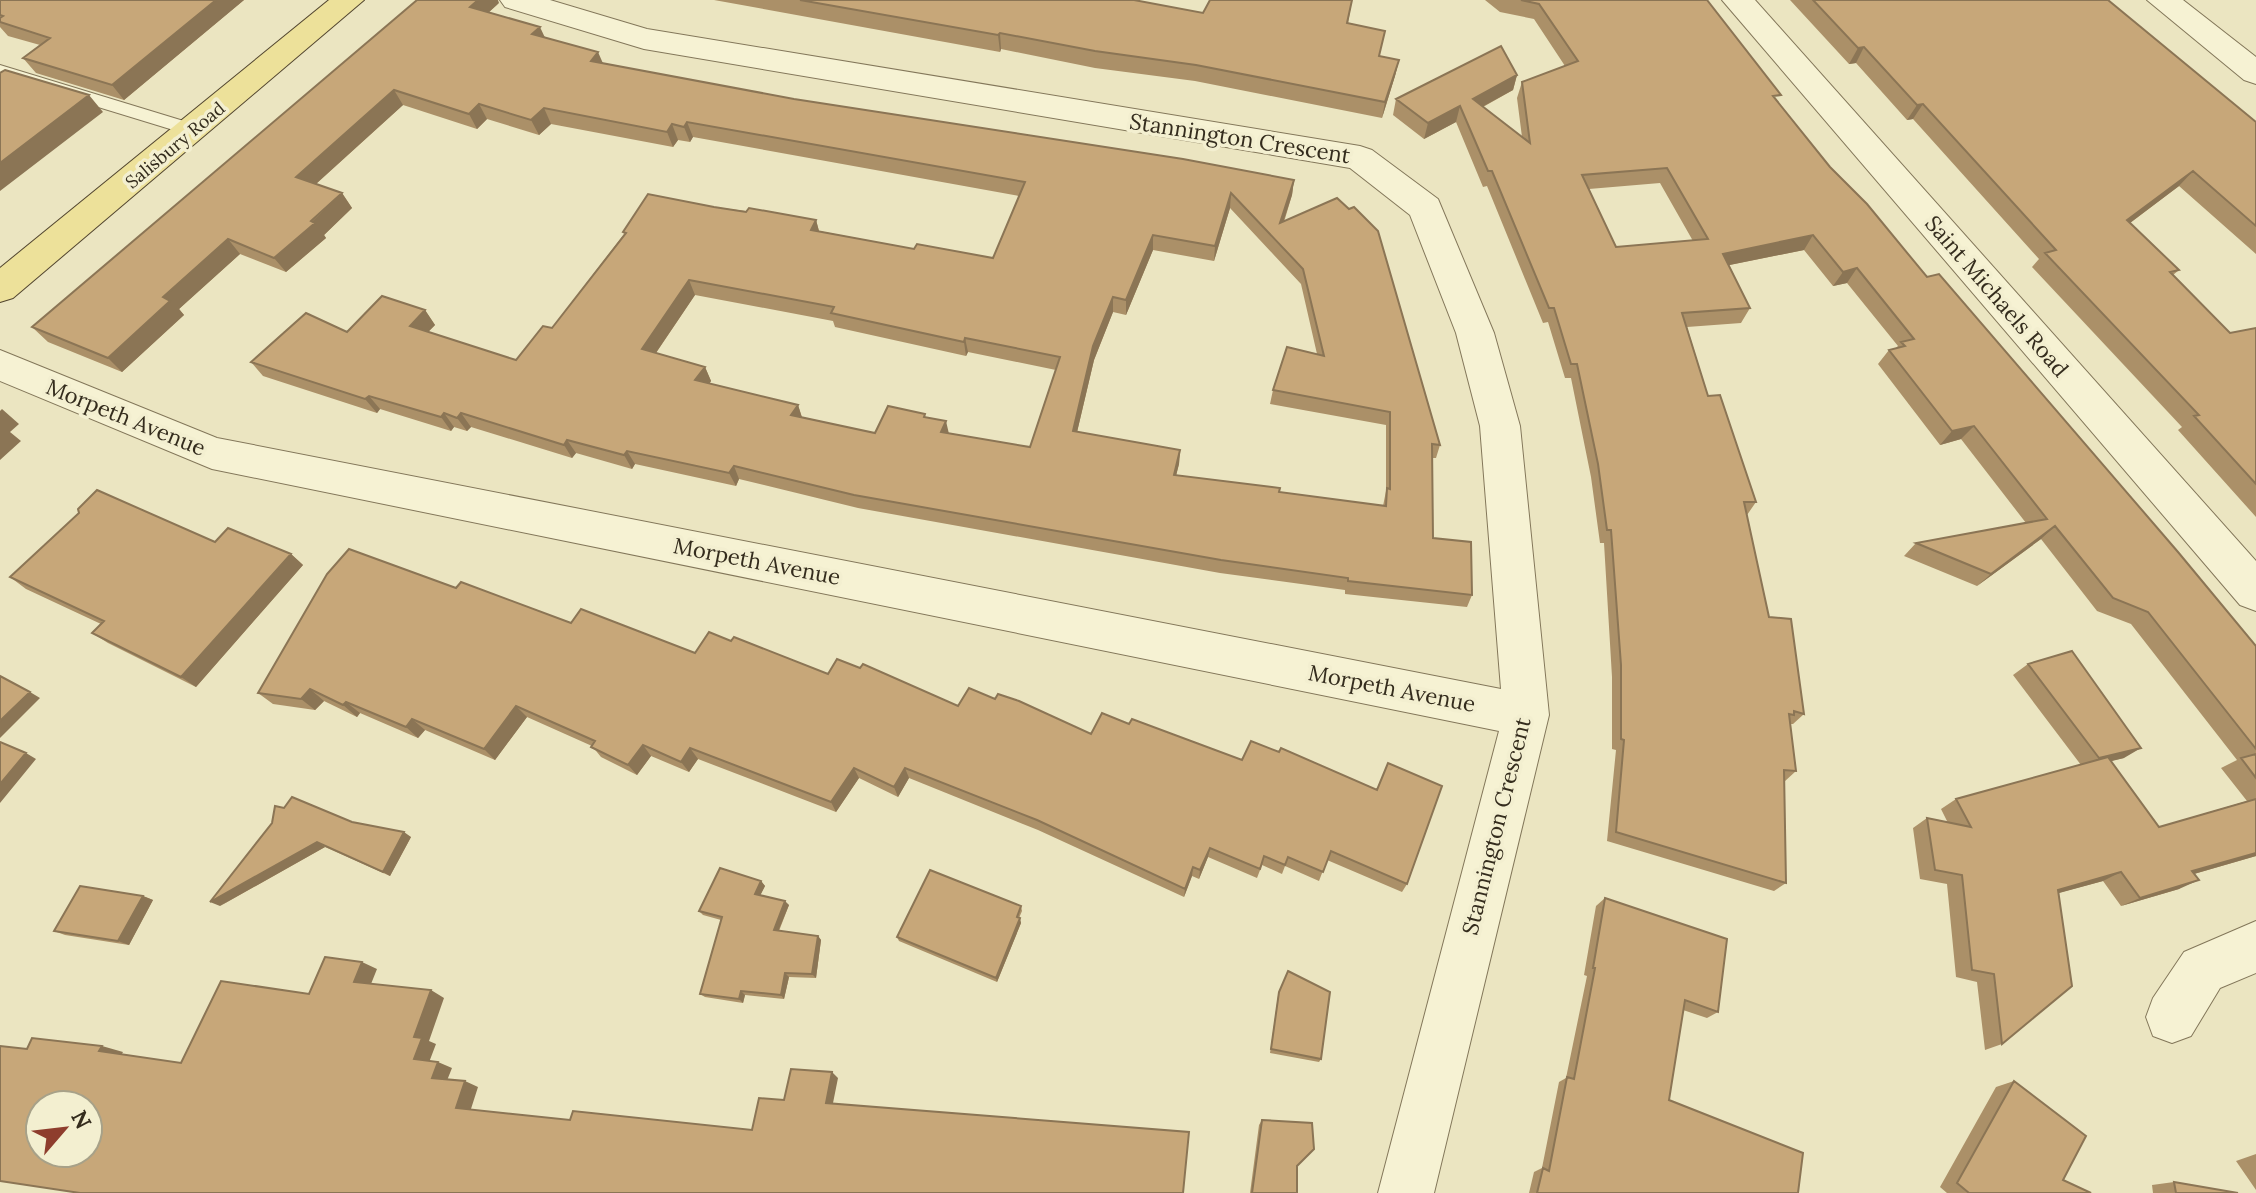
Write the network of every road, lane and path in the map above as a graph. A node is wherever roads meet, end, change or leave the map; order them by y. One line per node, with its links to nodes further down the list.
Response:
1 (348, 0): 7 (main road, Salisbury Road)
2 (516, 0): 11 (street, Stannington Crescent)
3 (1738, 0): 10 (street, Saint Michaels Road)
4 (2163, 0): 6 (street)
5 (0, 71): 7 (lane)
6 (2256, 73)
7 (193, 130): 8 (main road, Salisbury Road)
8 (0, 288)
9 (0, 365): 11 (street, Morpeth Avenue)
10 (2256, 592)
11 (1526, 715): 14 (street, Stannington Crescent)
12 (2256, 947): 13 (street)
13 (2172, 1017)
14 (1406, 1193)

